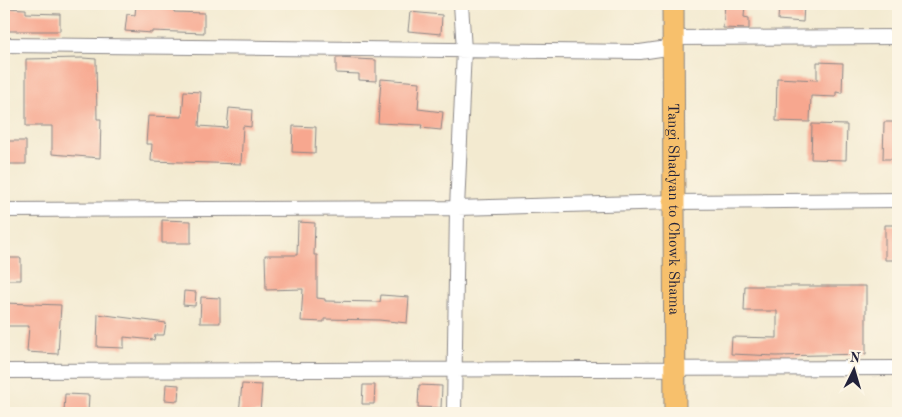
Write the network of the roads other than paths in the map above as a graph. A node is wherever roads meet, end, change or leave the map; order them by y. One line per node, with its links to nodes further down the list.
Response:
1 (461, 4): 6 (street)
2 (674, 4): 4 (main road, Tangi Shadyan to Chowk Shama)
3 (898, 37): 4 (street)
4 (673, 42): 6 (street); 8 (main road, Tangi Shadyan to Chowk Shama)
5 (4, 45): 6 (street)
6 (464, 50): 9 (street)
7 (898, 200): 8 (street)
8 (675, 202): 9 (street); 12 (main road, Tangi Shadyan to Chowk Shama)
9 (457, 208): 10 (street); 14 (street)
10 (4, 210)
11 (898, 368): 12 (street)
12 (675, 370): 14 (street); 16 (main road, Tangi Shadyan to Chowk Shama)
13 (4, 371): 14 (street)
14 (453, 371): 15 (street)
15 (454, 413)
16 (675, 413)

